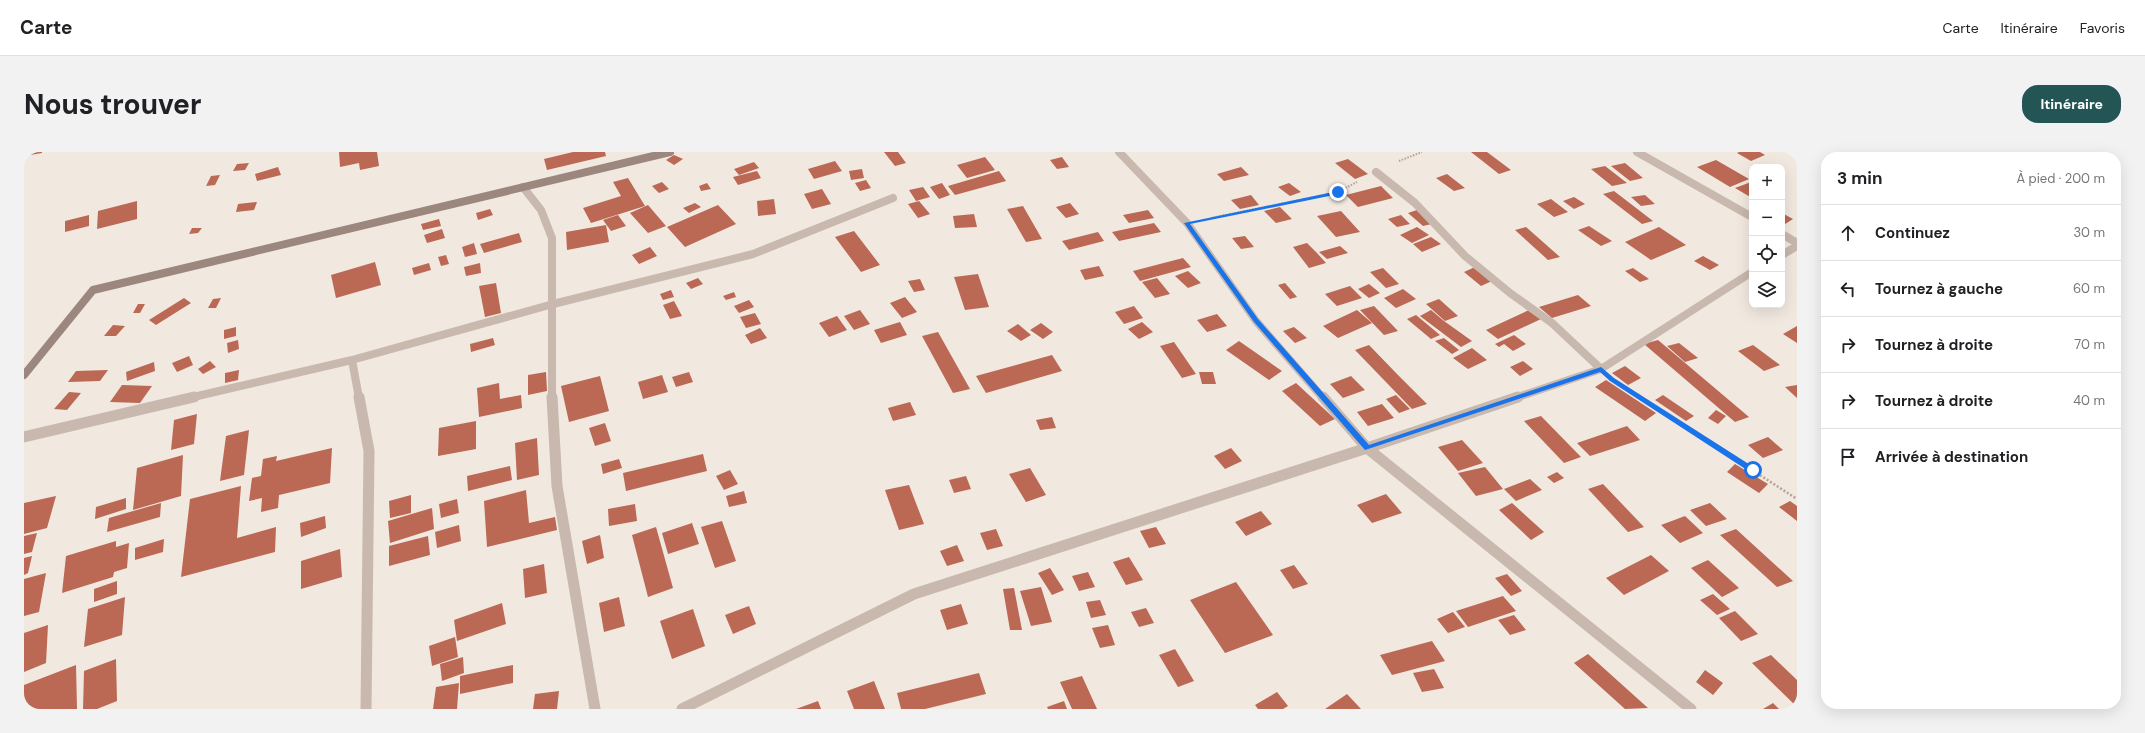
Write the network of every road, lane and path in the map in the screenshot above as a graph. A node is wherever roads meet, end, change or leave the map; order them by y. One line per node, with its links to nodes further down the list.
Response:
1 (670, 152): 6 (main road)
2 (1119, 152): 9 (street)
3 (1422, 152): 5 (path)
4 (1637, 152): 8 (street)
5 (1376, 172): 9 (path); 17 (street)
6 (523, 187): 15 (street); 18 (main road)
7 (893, 198): 15 (street)
8 (1749, 215)
9 (1187, 223): 20 (street)
10 (1785, 236): 11 (street)
11 (1797, 243)
12 (1797, 246): 13 (street)
13 (1785, 253)
14 (1749, 274): 17 (street)
15 (553, 304): 16 (street); 23 (street)
16 (352, 360): 19 (street); 22 (street)
17 (1601, 369): 20 (street); 21 (path)
18 (24, 375)
19 (24, 437)
20 (1367, 448): 24 (street); 25 (street)
21 (1797, 499)
22 (366, 709)
23 (595, 709)
24 (682, 709)
25 (1691, 709)

